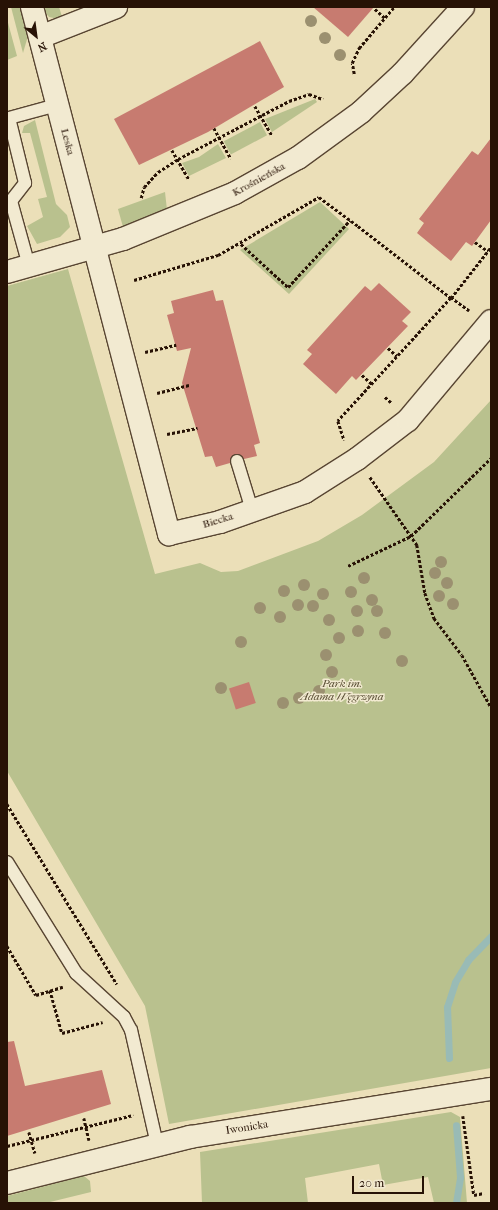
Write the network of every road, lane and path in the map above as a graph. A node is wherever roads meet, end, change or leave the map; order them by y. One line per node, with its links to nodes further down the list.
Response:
1 (32, 7): 7 (street, Leska)
2 (116, 7): 7 (street)
3 (394, 7): 6 (path)
4 (463, 7): 25 (street, Krośnieńska)
5 (375, 9): 6 (path)
6 (385, 18): 8 (path)
7 (40, 37): 10 (street, Leska)
8 (354, 74)
9 (323, 99): 12 (path)
10 (57, 105): 25 (street, Leska); 27 (lane)
11 (255, 106): 12 (path)
12 (261, 116): 14 (path); 15 (path)
13 (214, 128): 15 (path)
14 (272, 136)
15 (219, 138): 17 (path); 18 (path)
16 (172, 150): 17 (path)
17 (178, 159): 19 (path); 20 (path)
18 (231, 159)
19 (189, 179)
20 (141, 198)
21 (350, 220): 23 (path); 23 (path); 30 (path)
22 (475, 242): 26 (path)
23 (240, 243): 29 (path)
24 (491, 247): 26 (path)
25 (95, 248): 27 (street, Krośnieńska); 36 (street, Biecka)
26 (488, 251): 30 (path)
27 (29, 266): 28 (street, Krośnieńska)
28 (7, 272)
29 (134, 280)
30 (451, 298): 31 (path); 35 (path)
31 (464, 307)
32 (491, 321): 47 (street, Biecka)
33 (176, 345): 36 (path)
34 (388, 348): 35 (path)
35 (397, 356): 38 (path)
36 (124, 357): 40 (street, Biecka)
37 (362, 375): 38 (path)
38 (372, 384): 42 (path)
39 (190, 385): 40 (path)
40 (135, 399): 43 (street, Biecka)
41 (197, 428): 43 (path)
42 (340, 434)
43 (145, 439): 47 (street, Biecka)
44 (491, 458): 48 (path)
45 (237, 462): 47 (lane)
46 (376, 486): 48 (path)
47 (252, 510)
48 (411, 536): 49 (path); 50 (path)
49 (348, 566)
50 (491, 707)
51 (7, 804): 56 (path)
52 (7, 862): 56 (lane)
53 (7, 946): 54 (path)
54 (24, 975)
55 (50, 990): 56 (path)
56 (124, 1017): 58 (lane)
57 (491, 1089): 64 (street, Iwonicka)
58 (150, 1110): 61 (path); 64 (lane)
59 (468, 1115): 69 (path)
60 (84, 1118): 61 (path)
61 (86, 1126): 63 (path); 66 (path)
62 (29, 1132): 63 (path)
63 (31, 1140): 65 (path); 67 (path)
64 (157, 1144): 68 (street, Iwonicka)
65 (7, 1146)
66 (91, 1146)
67 (36, 1159)
68 (7, 1182)
69 (484, 1193)

